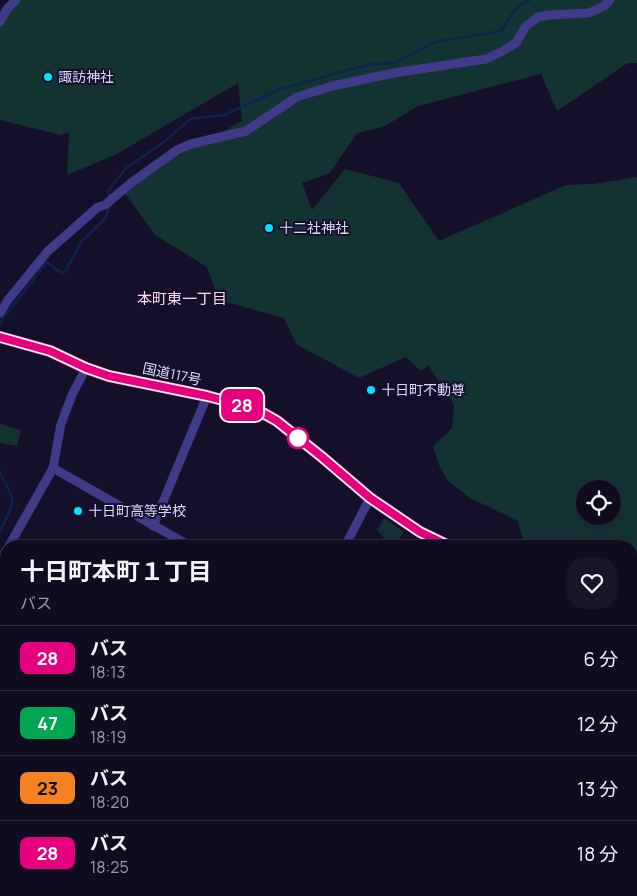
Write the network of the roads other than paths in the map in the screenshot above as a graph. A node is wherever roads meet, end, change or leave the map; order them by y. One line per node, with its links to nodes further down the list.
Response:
1 (16, 0): 3 (street)
2 (610, 0): 4 (street)
3 (0, 22)
4 (0, 313)
5 (0, 337): 6 (highway, 国道117号)
6 (86, 368): 7 (highway, 国道117号); 8 (street)
7 (207, 396): 9 (highway, 国道117号); 10 (street)
8 (53, 468): 10 (street); 11 (street)
9 (370, 498): 13 (street); 14 (highway, 国道117号)
10 (153, 526): 12 (street)
11 (12, 540)
12 (179, 540)
13 (348, 540)
14 (437, 540)

